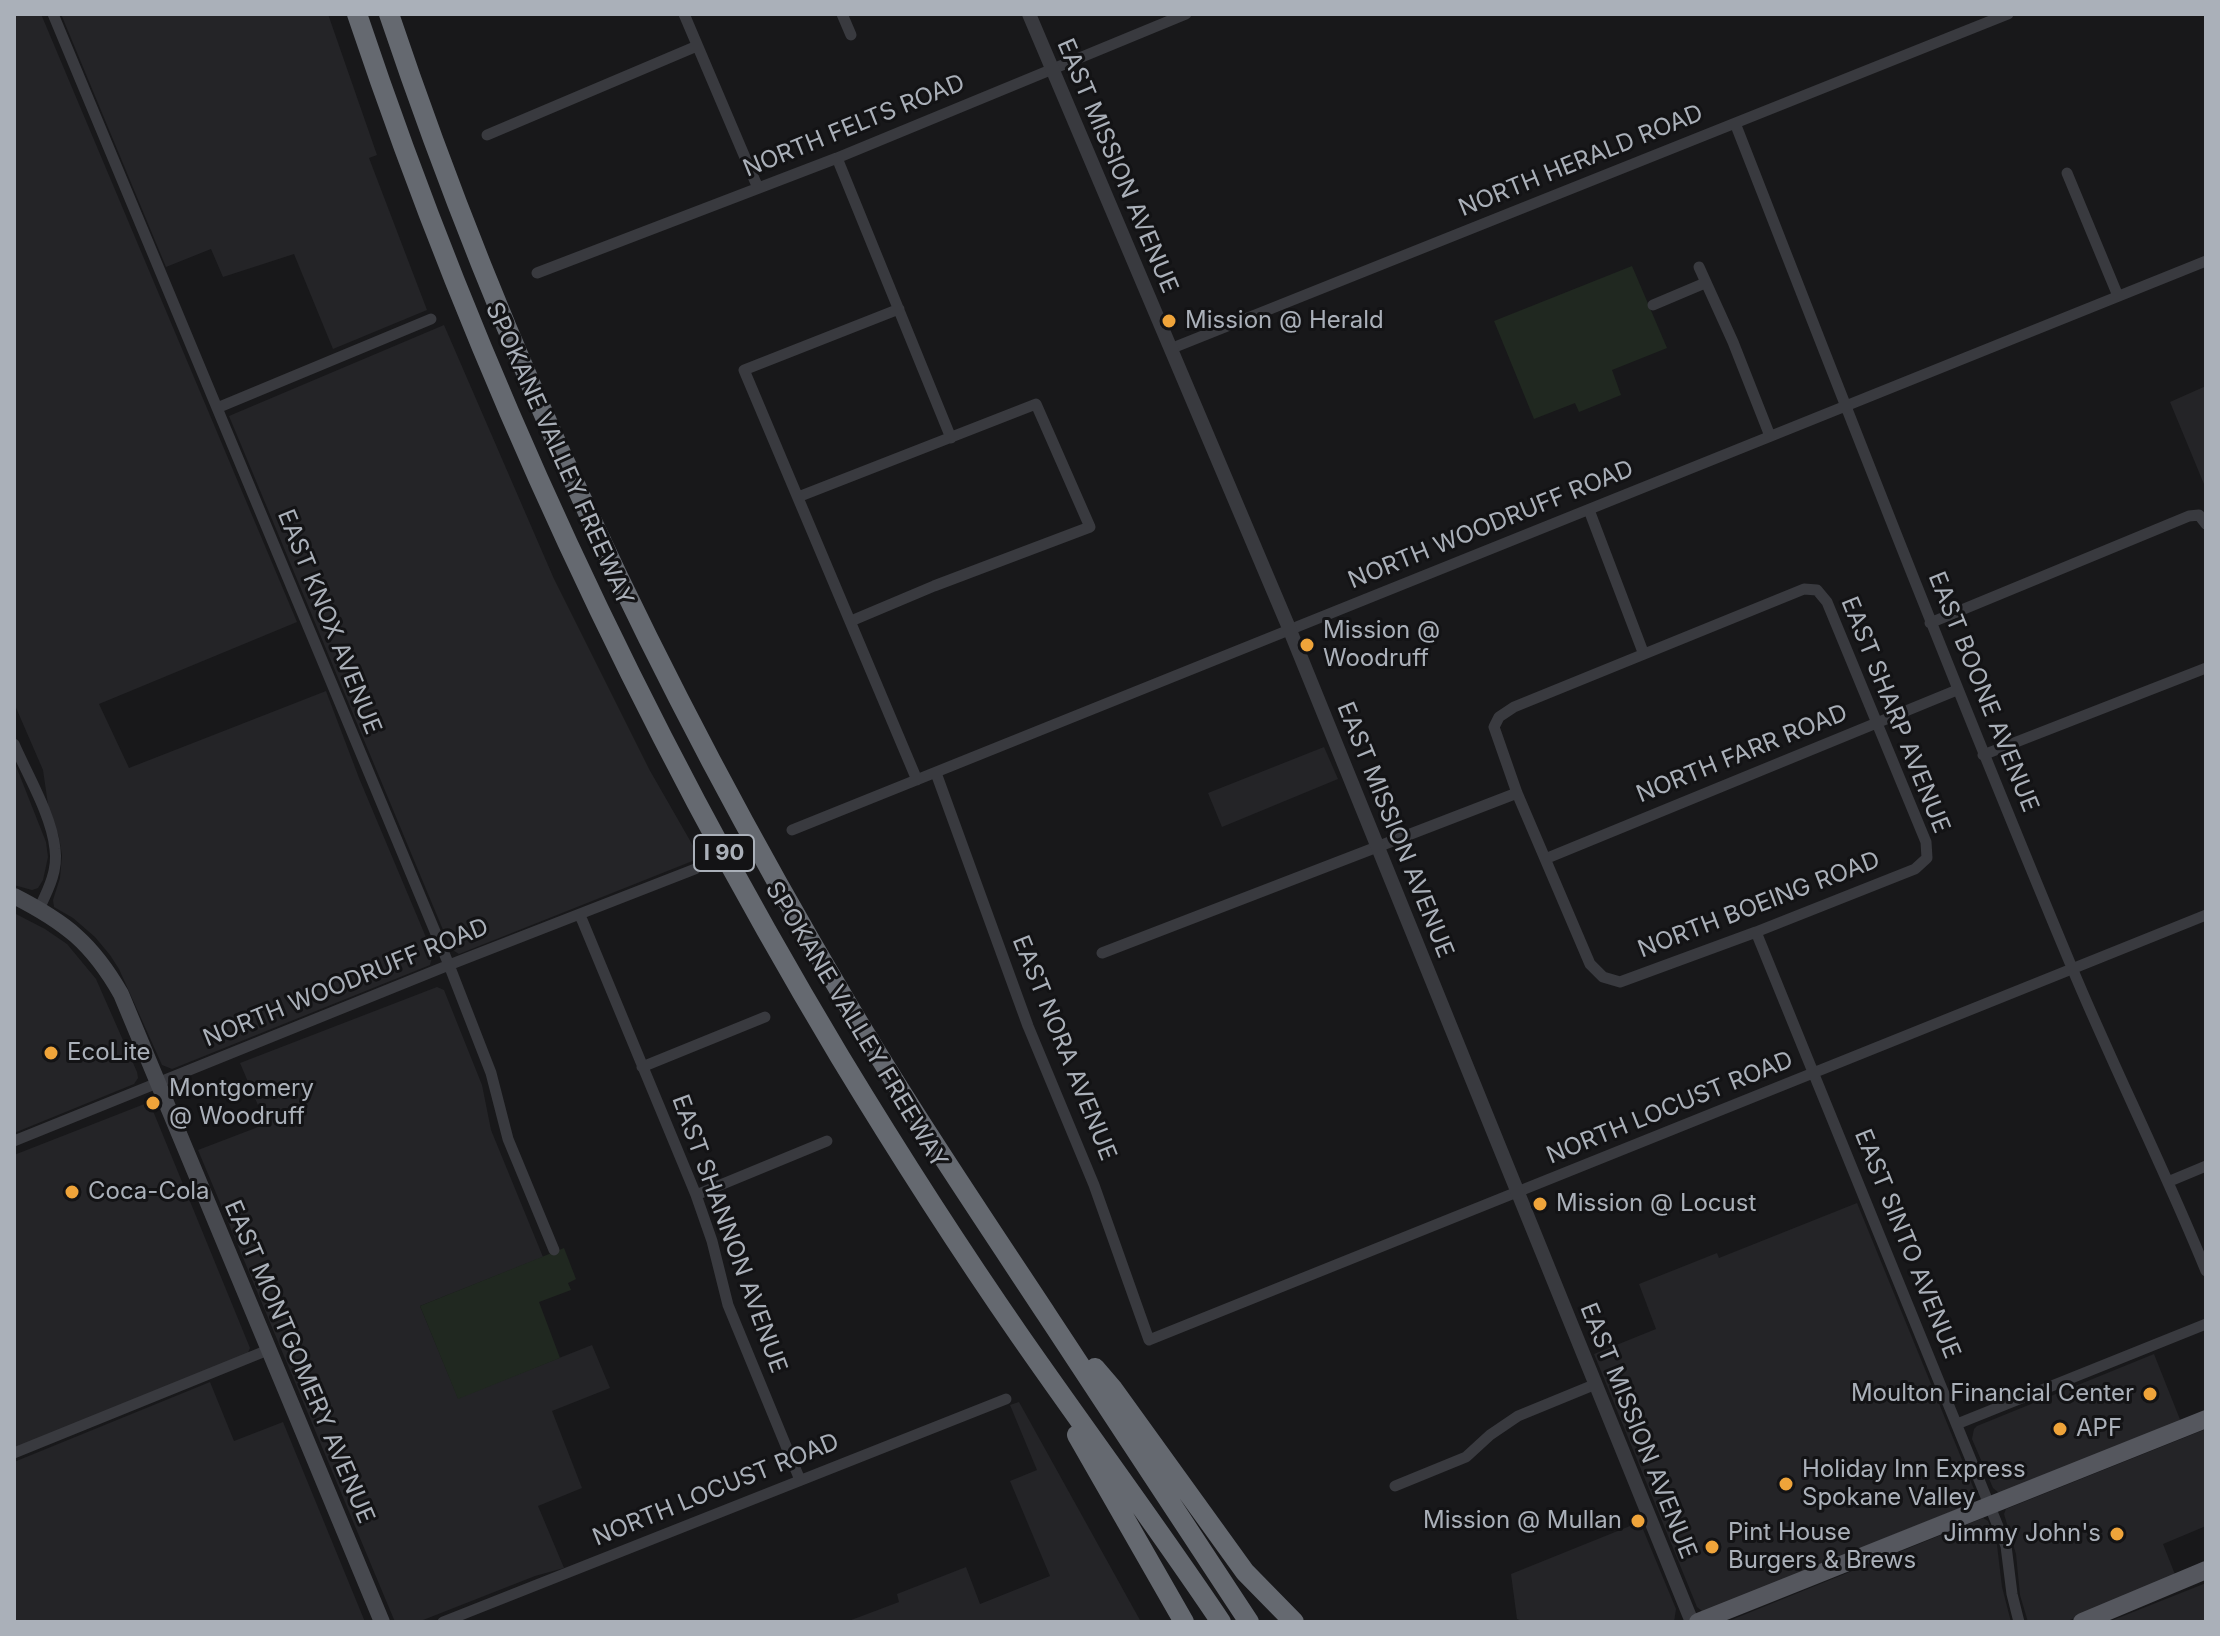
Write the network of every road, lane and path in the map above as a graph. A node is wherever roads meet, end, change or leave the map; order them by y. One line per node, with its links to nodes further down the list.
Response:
1 (53, 14): 27 (street, EAST KNOX AVENUE)
2 (357, 14): 72 (highway, SPOKANE VALLEY FREEWAY / I 90)
3 (389, 14): 70 (highway, SPOKANE VALLEY FREEWAY / I 90)
4 (684, 14): 10 (street)
5 (842, 14): 9 (street)
6 (1029, 14): 11 (street, EAST MISSION AVENUE)
7 (1186, 14): 11 (street, NORTH FELTS ROAD)
8 (2008, 14): 12 (street, NORTH HERALD ROAD)
9 (851, 35)
10 (697, 46): 13 (street); 16 (street)
11 (1053, 69): 14 (street, NORTH FELTS ROAD); 25 (street, EAST MISSION AVENUE)
12 (1735, 123): 25 (street, NORTH HERALD ROAD); 26 (street, EAST BOONE AVENUE)
13 (487, 135)
14 (837, 158): 16 (street, NORTH FELTS ROAD); 23 (street)
15 (2067, 173): 21 (street)
16 (758, 188): 19 (street, NORTH FELTS ROAD)
17 (2206, 261): 21 (street, NORTH WOODRUFF ROAD)
18 (1699, 267): 20 (street)
19 (537, 273)
20 (1705, 283): 22 (street); 28 (street)
21 (2118, 296): 26 (street, NORTH WOODRUFF ROAD)
22 (1653, 305)
23 (899, 309): 29 (street); 30 (street)
24 (431, 319): 27 (street)
25 (1170, 349): 35 (street, EAST MISSION AVENUE)
26 (1846, 405): 28 (street, NORTH WOODRUFF ROAD); 34 (street, EAST BOONE AVENUE)
27 (217, 408): 56 (street, EAST KNOX AVENUE)
28 (1770, 436): 31 (street, NORTH WOODRUFF ROAD)
29 (951, 438): 30 (street); 33 (street)
30 (798, 497): 33 (street)
31 (1589, 510): 35 (street, NORTH WOODRUFF ROAD); 36 (street)
32 (2206, 524): 34 (street)
33 (851, 621): 43 (street)
34 (1930, 623): 38 (street, EAST BOONE AVENUE)
35 (1289, 628): 42 (street, NORTH WOODRUFF ROAD); 46 (street, EAST MISSION AVENUE)
36 (1643, 652): 39 (street, EAST SHARP AVENUE); 44 (street)
37 (2206, 668): 41 (street)
38 (1957, 690): 39 (street, NORTH FARR ROAD); 41 (street, EAST BOONE AVENUE)
39 (1878, 722): 47 (street, EAST SHARP AVENUE); 48 (street, NORTH FARR ROAD)
40 (14, 744): 51 (street)
41 (1983, 755): 57 (street, EAST BOONE AVENUE)
42 (936, 773): 43 (street, NORTH WOODRUFF ROAD); 73 (street, EAST NORA AVENUE)
43 (917, 780): 45 (street, NORTH WOODRUFF ROAD)
44 (1517, 793): 46 (street); 48 (street)
45 (792, 830)
46 (1378, 845): 55 (street); 66 (street, EAST MISSION AVENUE)
47 (1927, 858): 54 (street, NORTH BOEING ROAD)
48 (1545, 859): 54 (street, NORTH BOEING ROAD)
49 (695, 869): 52 (street, NORTH WOODRUFF ROAD)
50 (14, 896): 51 (main road, EAST MONTGOMERY AVENUE)
51 (39, 909): 61 (main road, EAST MONTGOMERY AVENUE)
52 (580, 915): 56 (street, NORTH WOODRUFF ROAD); 59 (street, EAST SHANNON AVENUE)
53 (2206, 915): 57 (street, NORTH LOCUST ROAD)
54 (1756, 932): 60 (street, EAST SINTO AVENUE)
55 (1102, 953)
56 (449, 965): 61 (street, NORTH WOODRUFF ROAD); 68 (street, EAST KNOX AVENUE)
57 (2072, 968): 60 (street, NORTH LOCUST ROAD); 65 (street, EAST BOONE AVENUE)
58 (765, 1017): 59 (street)
59 (642, 1067): 67 (street, EAST SHANNON AVENUE)
60 (1813, 1074): 66 (street, NORTH LOCUST ROAD); 78 (street, EAST SINTO AVENUE)
61 (157, 1082): 62 (street, NORTH WOODRUFF ROAD); 74 (main road, EAST MONTGOMERY AVENUE)
62 (14, 1141)
63 (827, 1141): 67 (street)
64 (2206, 1166): 65 (street)
65 (2170, 1181): 69 (street, EAST BOONE AVENUE)
66 (1518, 1192): 73 (street, NORTH LOCUST ROAD); 75 (street, EAST MISSION AVENUE)
67 (696, 1195): 80 (street, EAST SHANNON AVENUE)
68 (554, 1250)
69 (2206, 1271)
70 (1044, 1310): 88 (highway, SPOKANE VALLEY FREEWAY / I 90); 89 (highway)
71 (2206, 1324): 78 (street)
72 (1019, 1335): 86 (highway); 87 (highway, SPOKANE VALLEY FREEWAY / I 90)
73 (1149, 1340)
74 (268, 1350): 79 (street); 84 (main road, EAST MONTGOMERY AVENUE)
75 (1596, 1384): 81 (street); 90 (street, EAST MISSION AVENUE)
76 (1006, 1399): 80 (street, NORTH LOCUST ROAD)
77 (2206, 1419): 82 (main road)
78 (1957, 1424): 82 (street, EAST SINTO AVENUE)
79 (14, 1453)
80 (800, 1480): 85 (street, NORTH LOCUST ROAD)
81 (1395, 1486)
82 (1990, 1504): 90 (main road); 91 (street, EAST SINTO AVENUE)
83 (2206, 1570): 92 (main road)
84 (382, 1622)
85 (443, 1622)
86 (1184, 1622)
87 (1221, 1622)
88 (1249, 1622)
89 (1294, 1622)
90 (1695, 1622)
91 (2019, 1622)
92 (2082, 1622)

